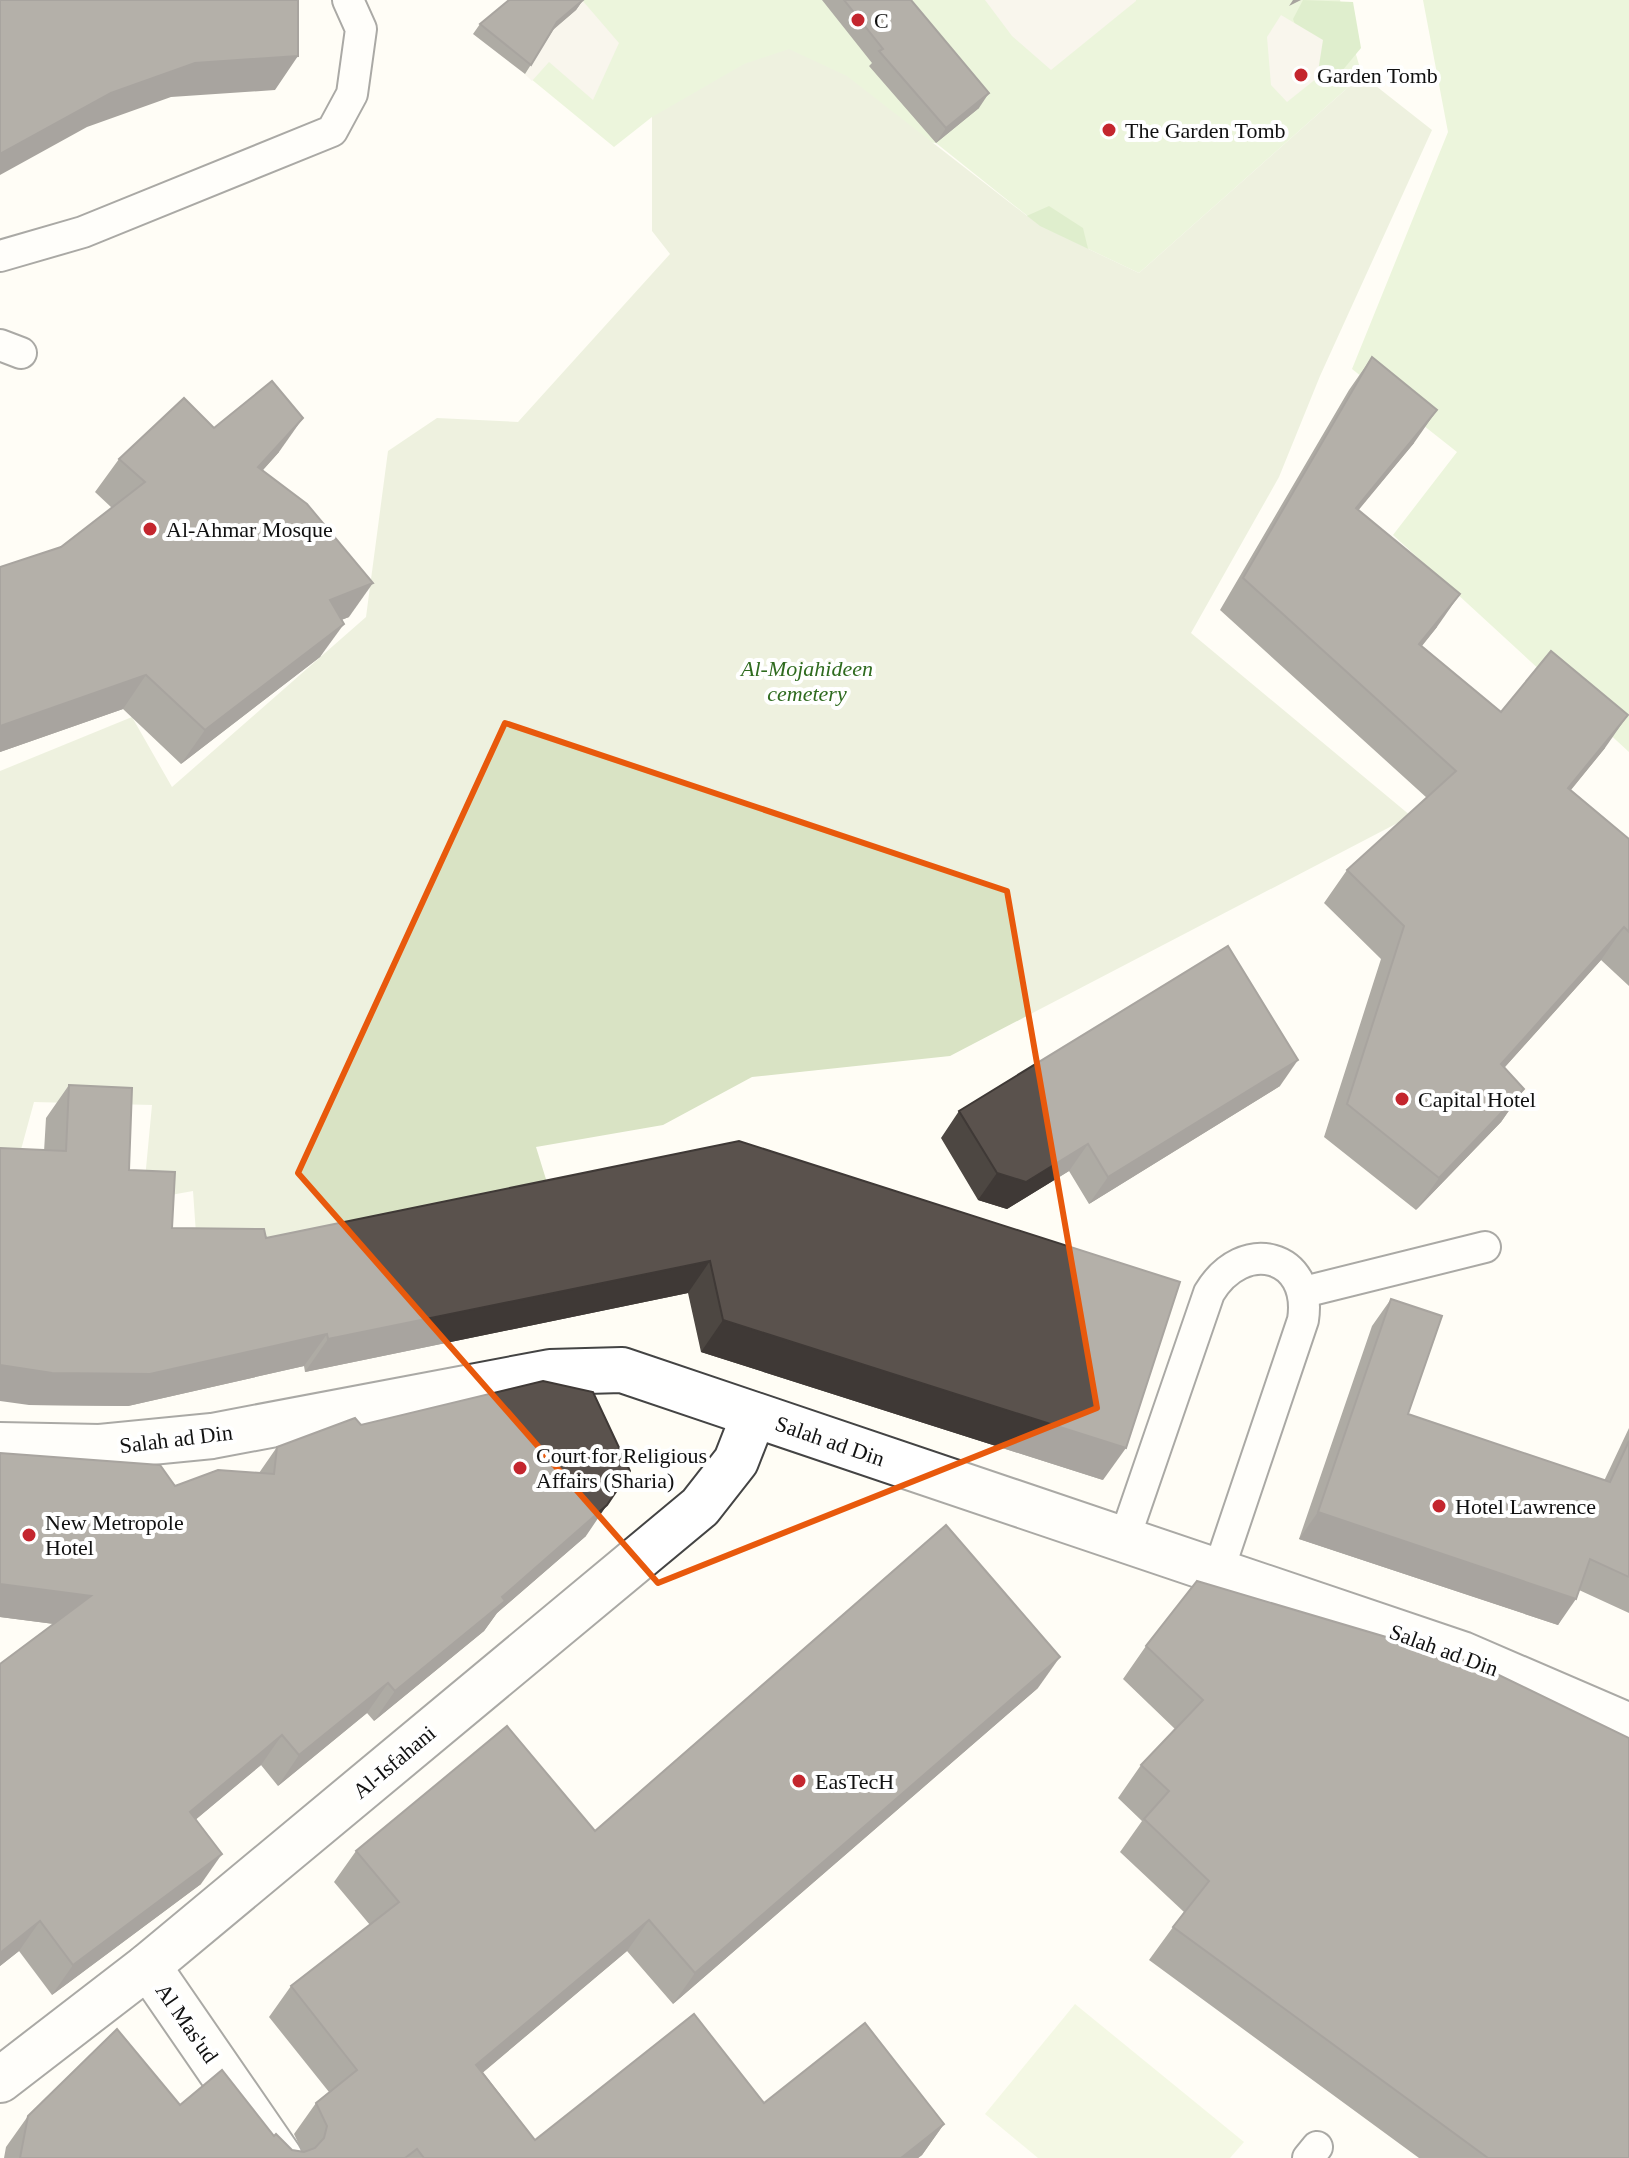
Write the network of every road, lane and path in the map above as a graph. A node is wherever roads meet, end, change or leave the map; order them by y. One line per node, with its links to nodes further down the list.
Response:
1 (348, 0): 2 (lane)
2 (0, 256)
3 (1485, 1247): 5 (lane)
4 (1178, 1283): 6 (lane)
5 (1304, 1292): 6 (lane); 10 (lane)
6 (1209, 1293): 9 (lane)
7 (754, 1415): 8 (street, Salah ad Din); 9 (street, Salah ad Din); 12 (street, Al-Isfahani)
8 (0, 1445)
9 (1124, 1540): 10 (street, Salah ad Din)
10 (1218, 1572): 11 (street, Salah ad Din)
11 (1629, 1726)
12 (148, 1966): 13 (street, Al-Isfahani); 14 (street, Al Mas'ud)
13 (0, 2080)
14 (280, 2158)

